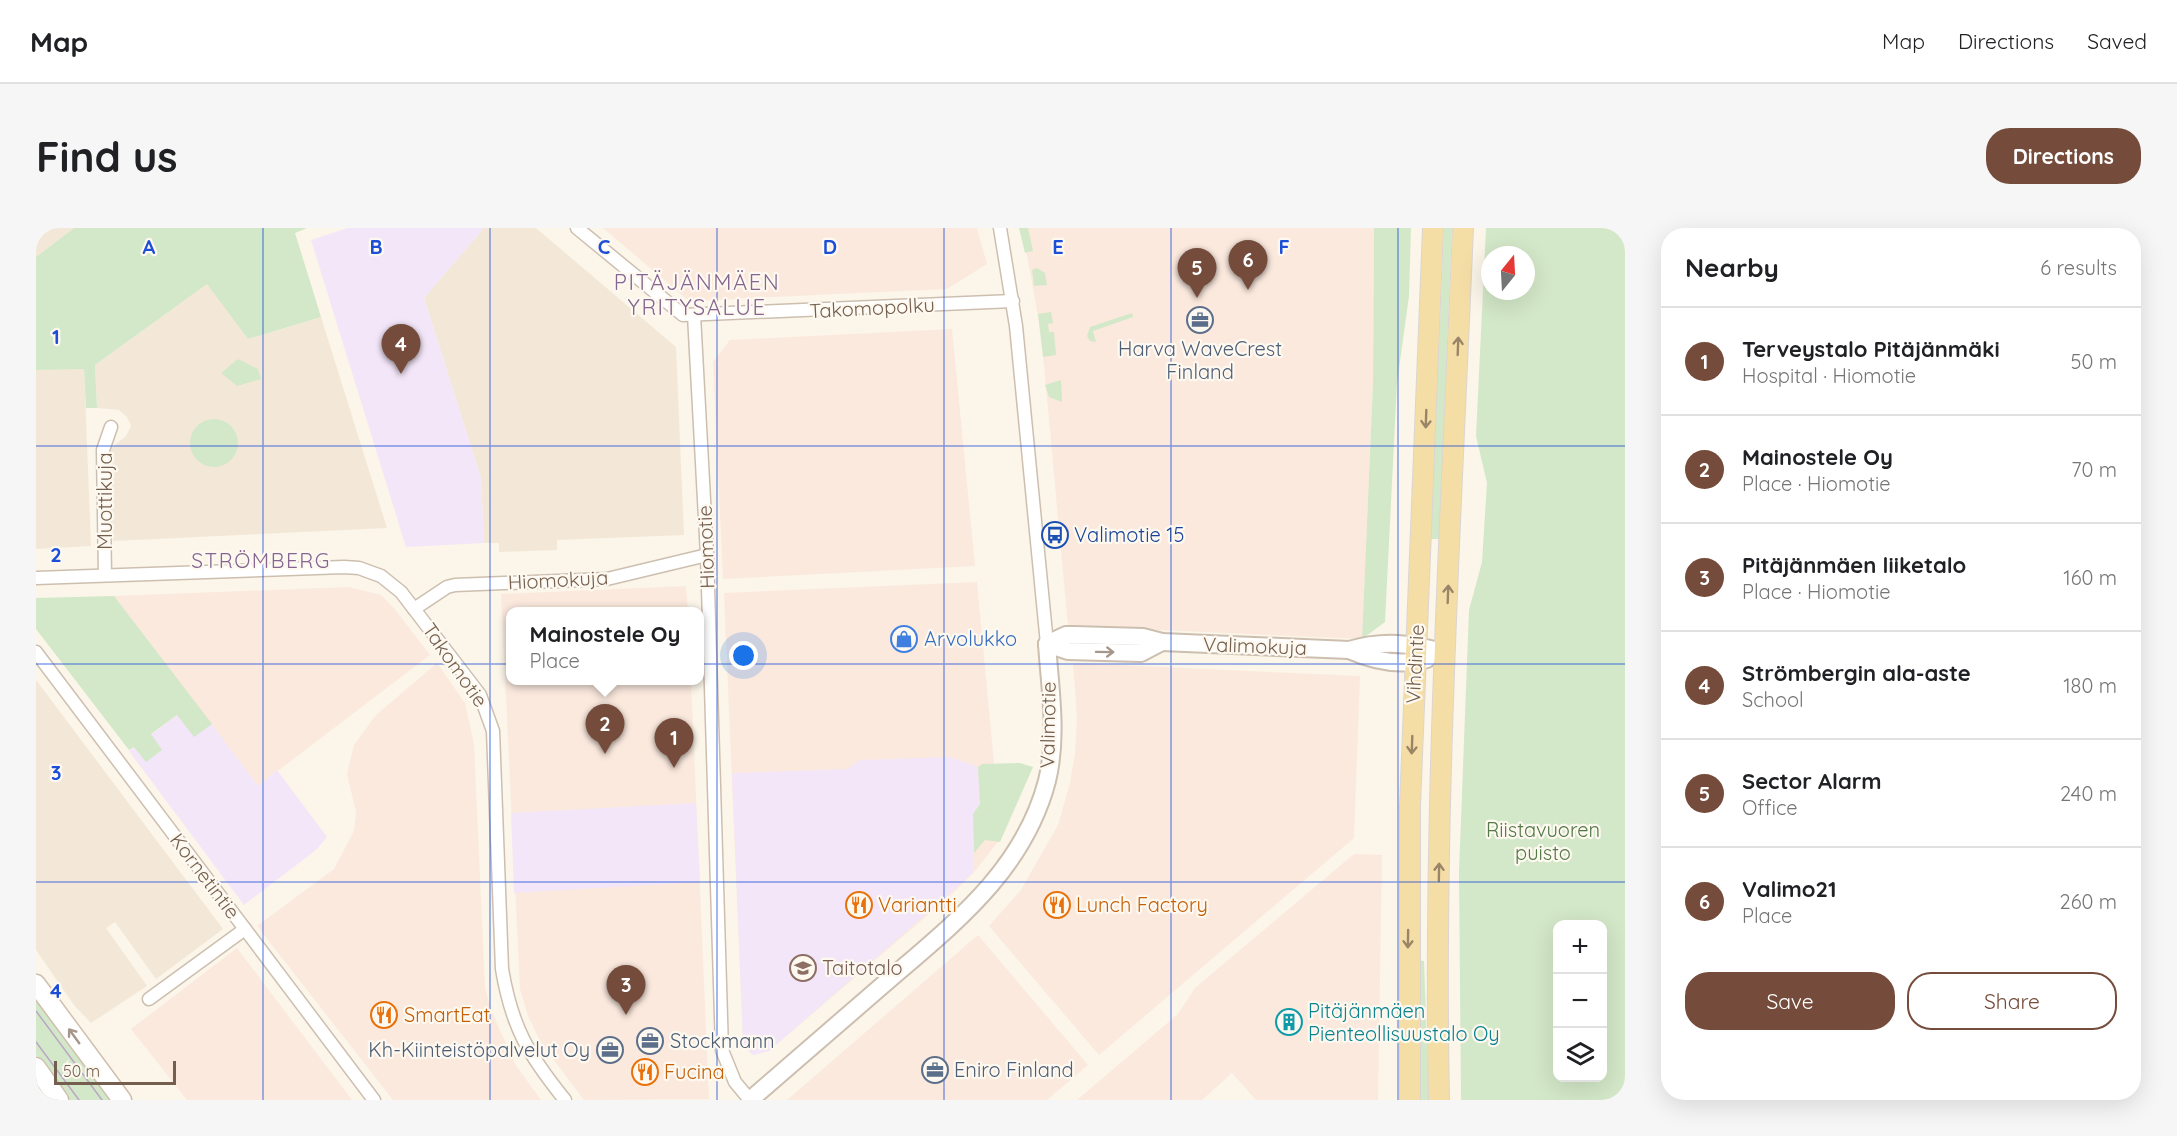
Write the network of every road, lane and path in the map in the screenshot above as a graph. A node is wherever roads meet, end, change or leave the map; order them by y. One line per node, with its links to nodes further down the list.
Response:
1 (577, 228): 6 (street)
2 (1000, 228): 5 (street, Valimotie)
3 (1434, 228): 14 (main road, Vihdintie, one-way to 14)
4 (1463, 228): 15 (main road, Vihdintie, one-way to 4)
5 (1013, 301): 6 (street, Takomopolku); 12 (street, Valimotie)
6 (694, 315): 8 (street, Hiomotie)
7 (111, 428): 9 (street, Muottikuja)
8 (707, 555): 11 (street, Hiomokuja); 24 (street, Hiomotie)
9 (105, 575): 10 (street, Takomotie); 11 (street, Takomotie)
10 (36, 578)
11 (414, 609): 23 (street, Takomotie)
12 (1047, 644): 14 (street, Valimokuja); 24 (street, Valimotie)
13 (36, 652): 16 (street, Kornetintie)
14 (1416, 653): 15 (street, Valimokuja); 25 (main road, Vihdintie, one-way to 25)
15 (1445, 653): 26 (main road, Vihdintie, one-way to 15)
16 (245, 929): 18 (street); 22 (street, Kornetintie)
17 (36, 984): 21 (main road, one-way to 17)
18 (149, 999)
19 (36, 1067): 20 (main road)
20 (59, 1100)
21 (122, 1100)
22 (374, 1100)
23 (565, 1100)
24 (750, 1100)
25 (1410, 1100)
26 (1440, 1100)

